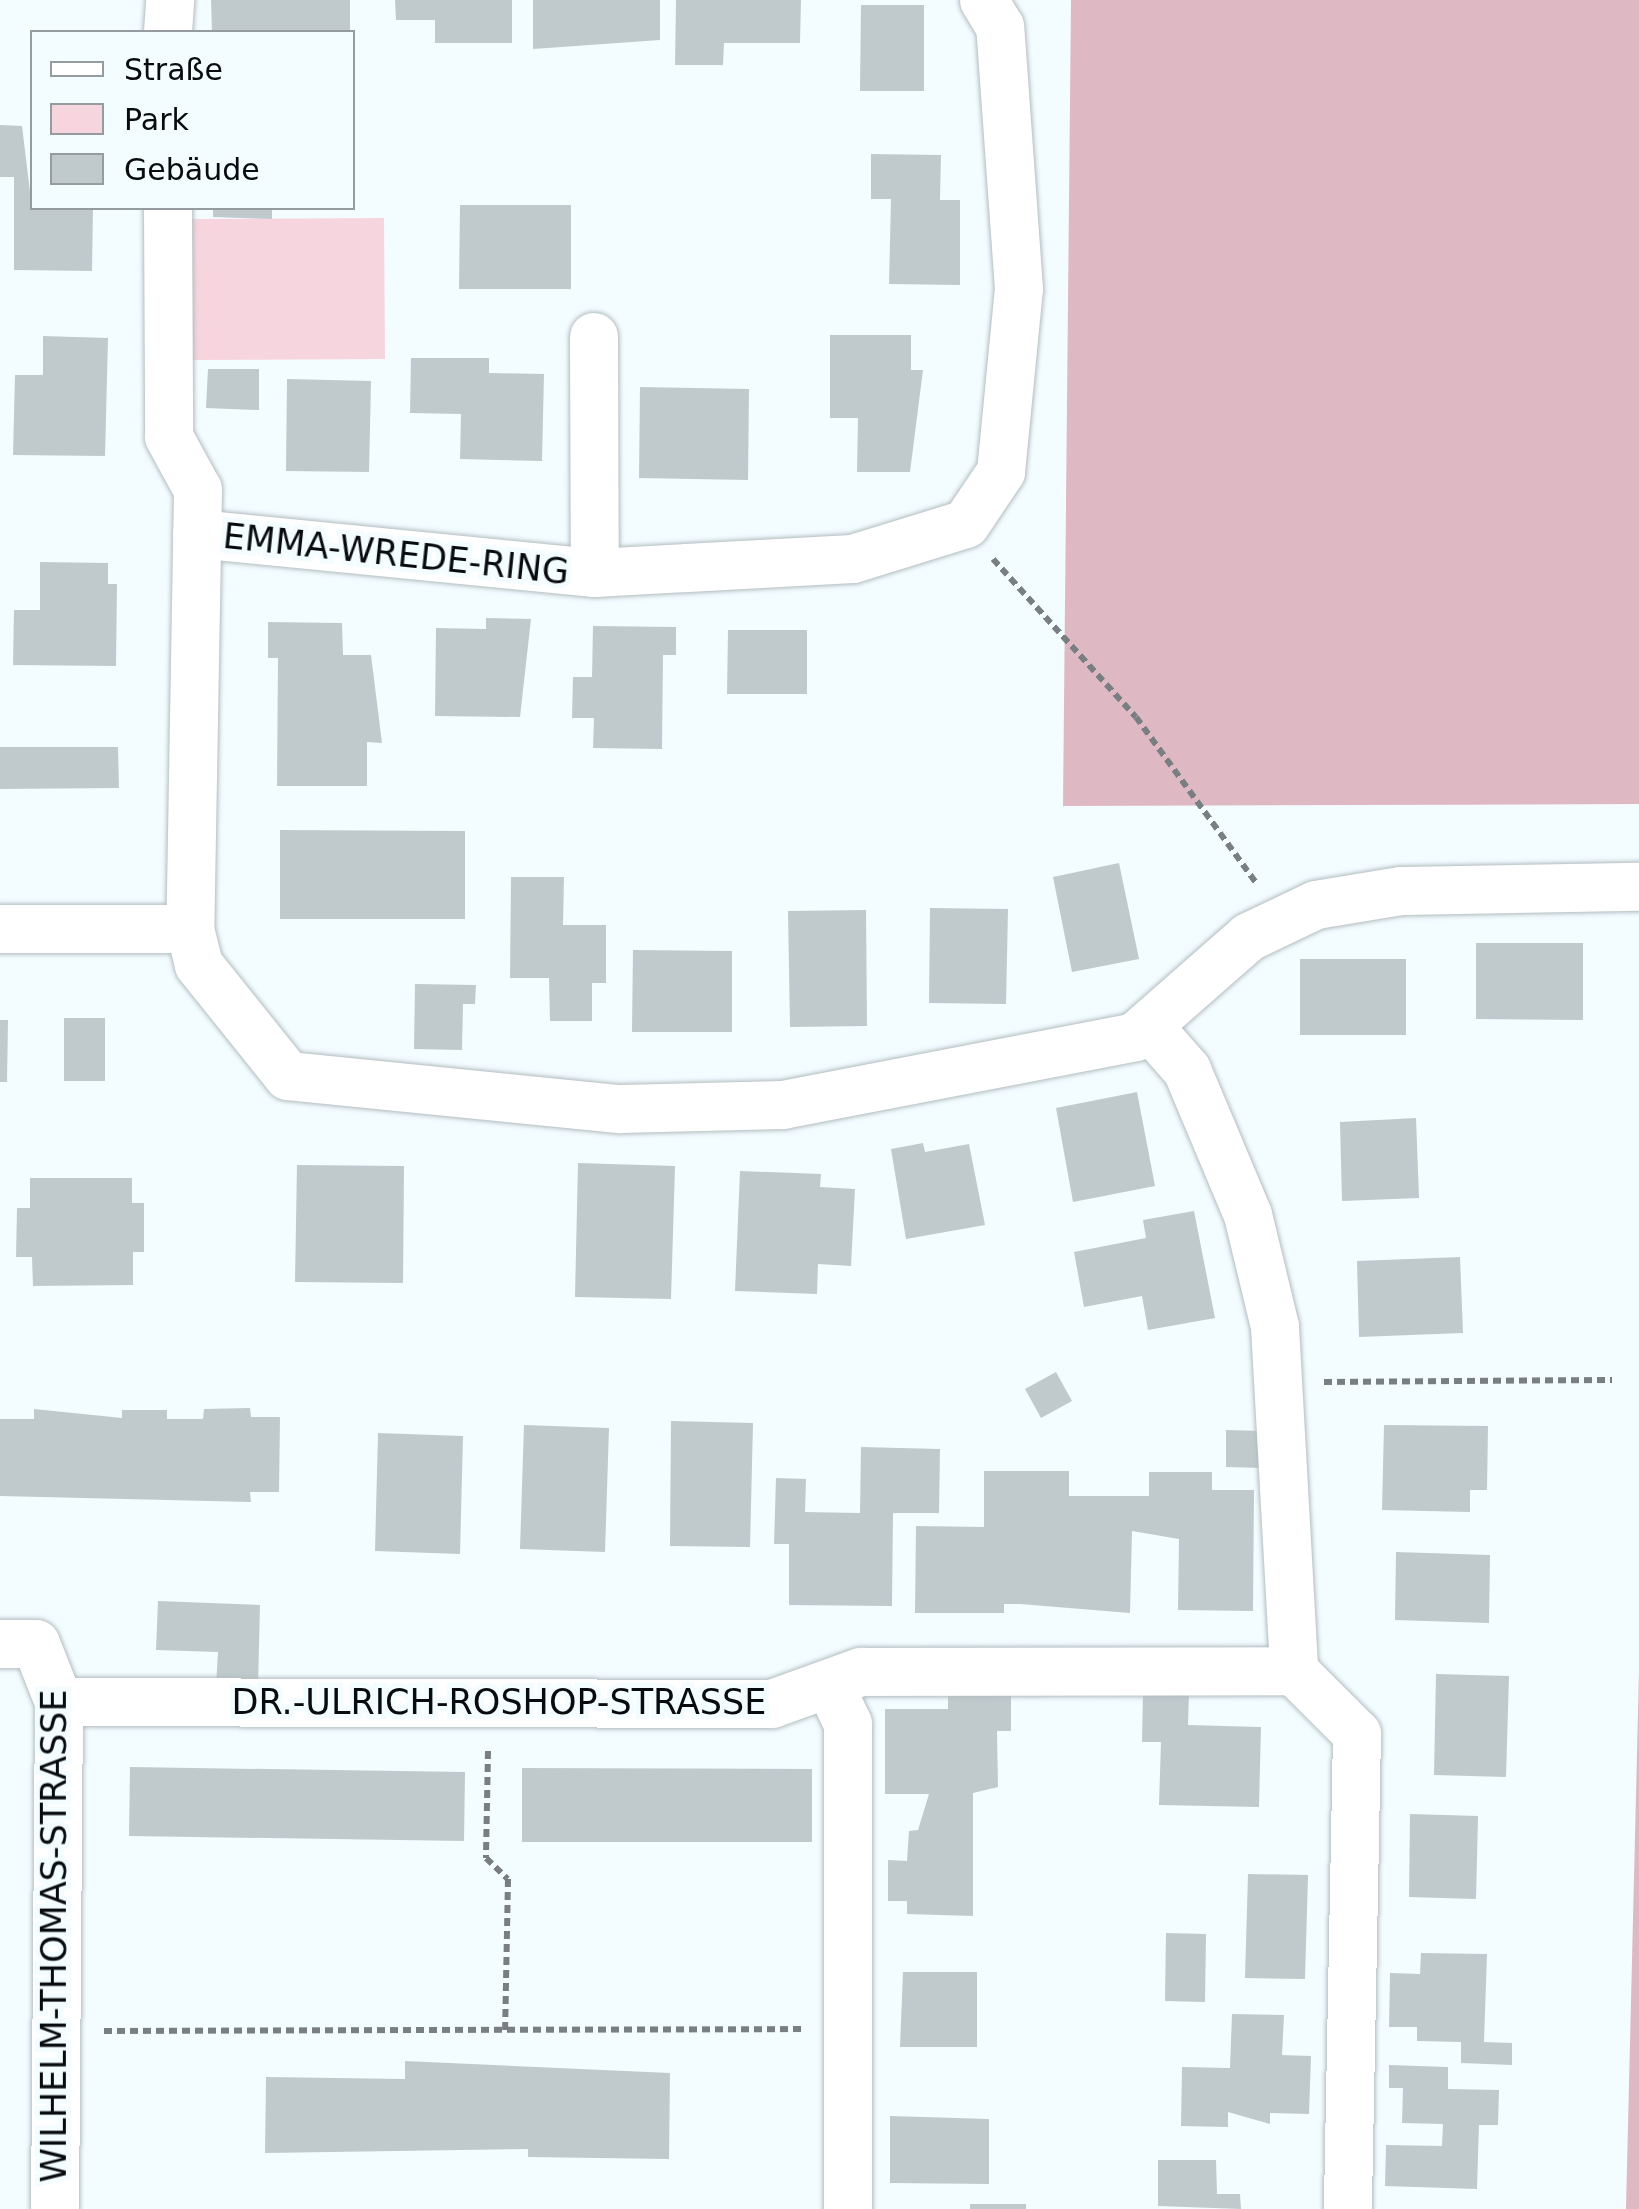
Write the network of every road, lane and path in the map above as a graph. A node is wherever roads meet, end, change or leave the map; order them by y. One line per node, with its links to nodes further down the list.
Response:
1 (170, 0): 3 (street)
2 (984, 0): 6 (street)
3 (168, 30)
4 (168, 210): 7 (street, EMMA-WREDE-RING)
5 (594, 337): 8 (street, EMMA-WREDE-RING)
6 (966, 524): 8 (street, EMMA-WREDE-RING); 10 (path)
7 (197, 534): 8 (street, EMMA-WREDE-RING); 11 (street, EMMA-WREDE-RING)
8 (595, 573)
9 (1639, 887): 10 (street)
10 (1284, 920): 13 (street)
11 (190, 928): 12 (street); 13 (street)
12 (0, 929)
13 (1150, 1028): 15 (street)
14 (1612, 1380): 15 (path)
15 (1284, 1387): 17 (street)
16 (0, 1644): 19 (street, WILHELM-THOMAS-STRASSE)
17 (1294, 1671): 18 (street, DR.-ULRICH-ROSHOP-STRASSE); 26 (street)
18 (830, 1686): 20 (street, DR.-ULRICH-ROSHOP-STRASSE); 22 (street)
19 (59, 1702): 20 (street, DR.-ULRICH-ROSHOP-STRASSE); 23 (street, WILHELM-THOMAS-STRASSE)
20 (489, 1706): 21 (path)
21 (505, 2030): 22 (path); 23 (path)
22 (847, 2030): 25 (street)
23 (54, 2032): 24 (street, WILHELM-THOMAS-STRASSE)
24 (55, 2209)
25 (848, 2209)
26 (1348, 2209)

